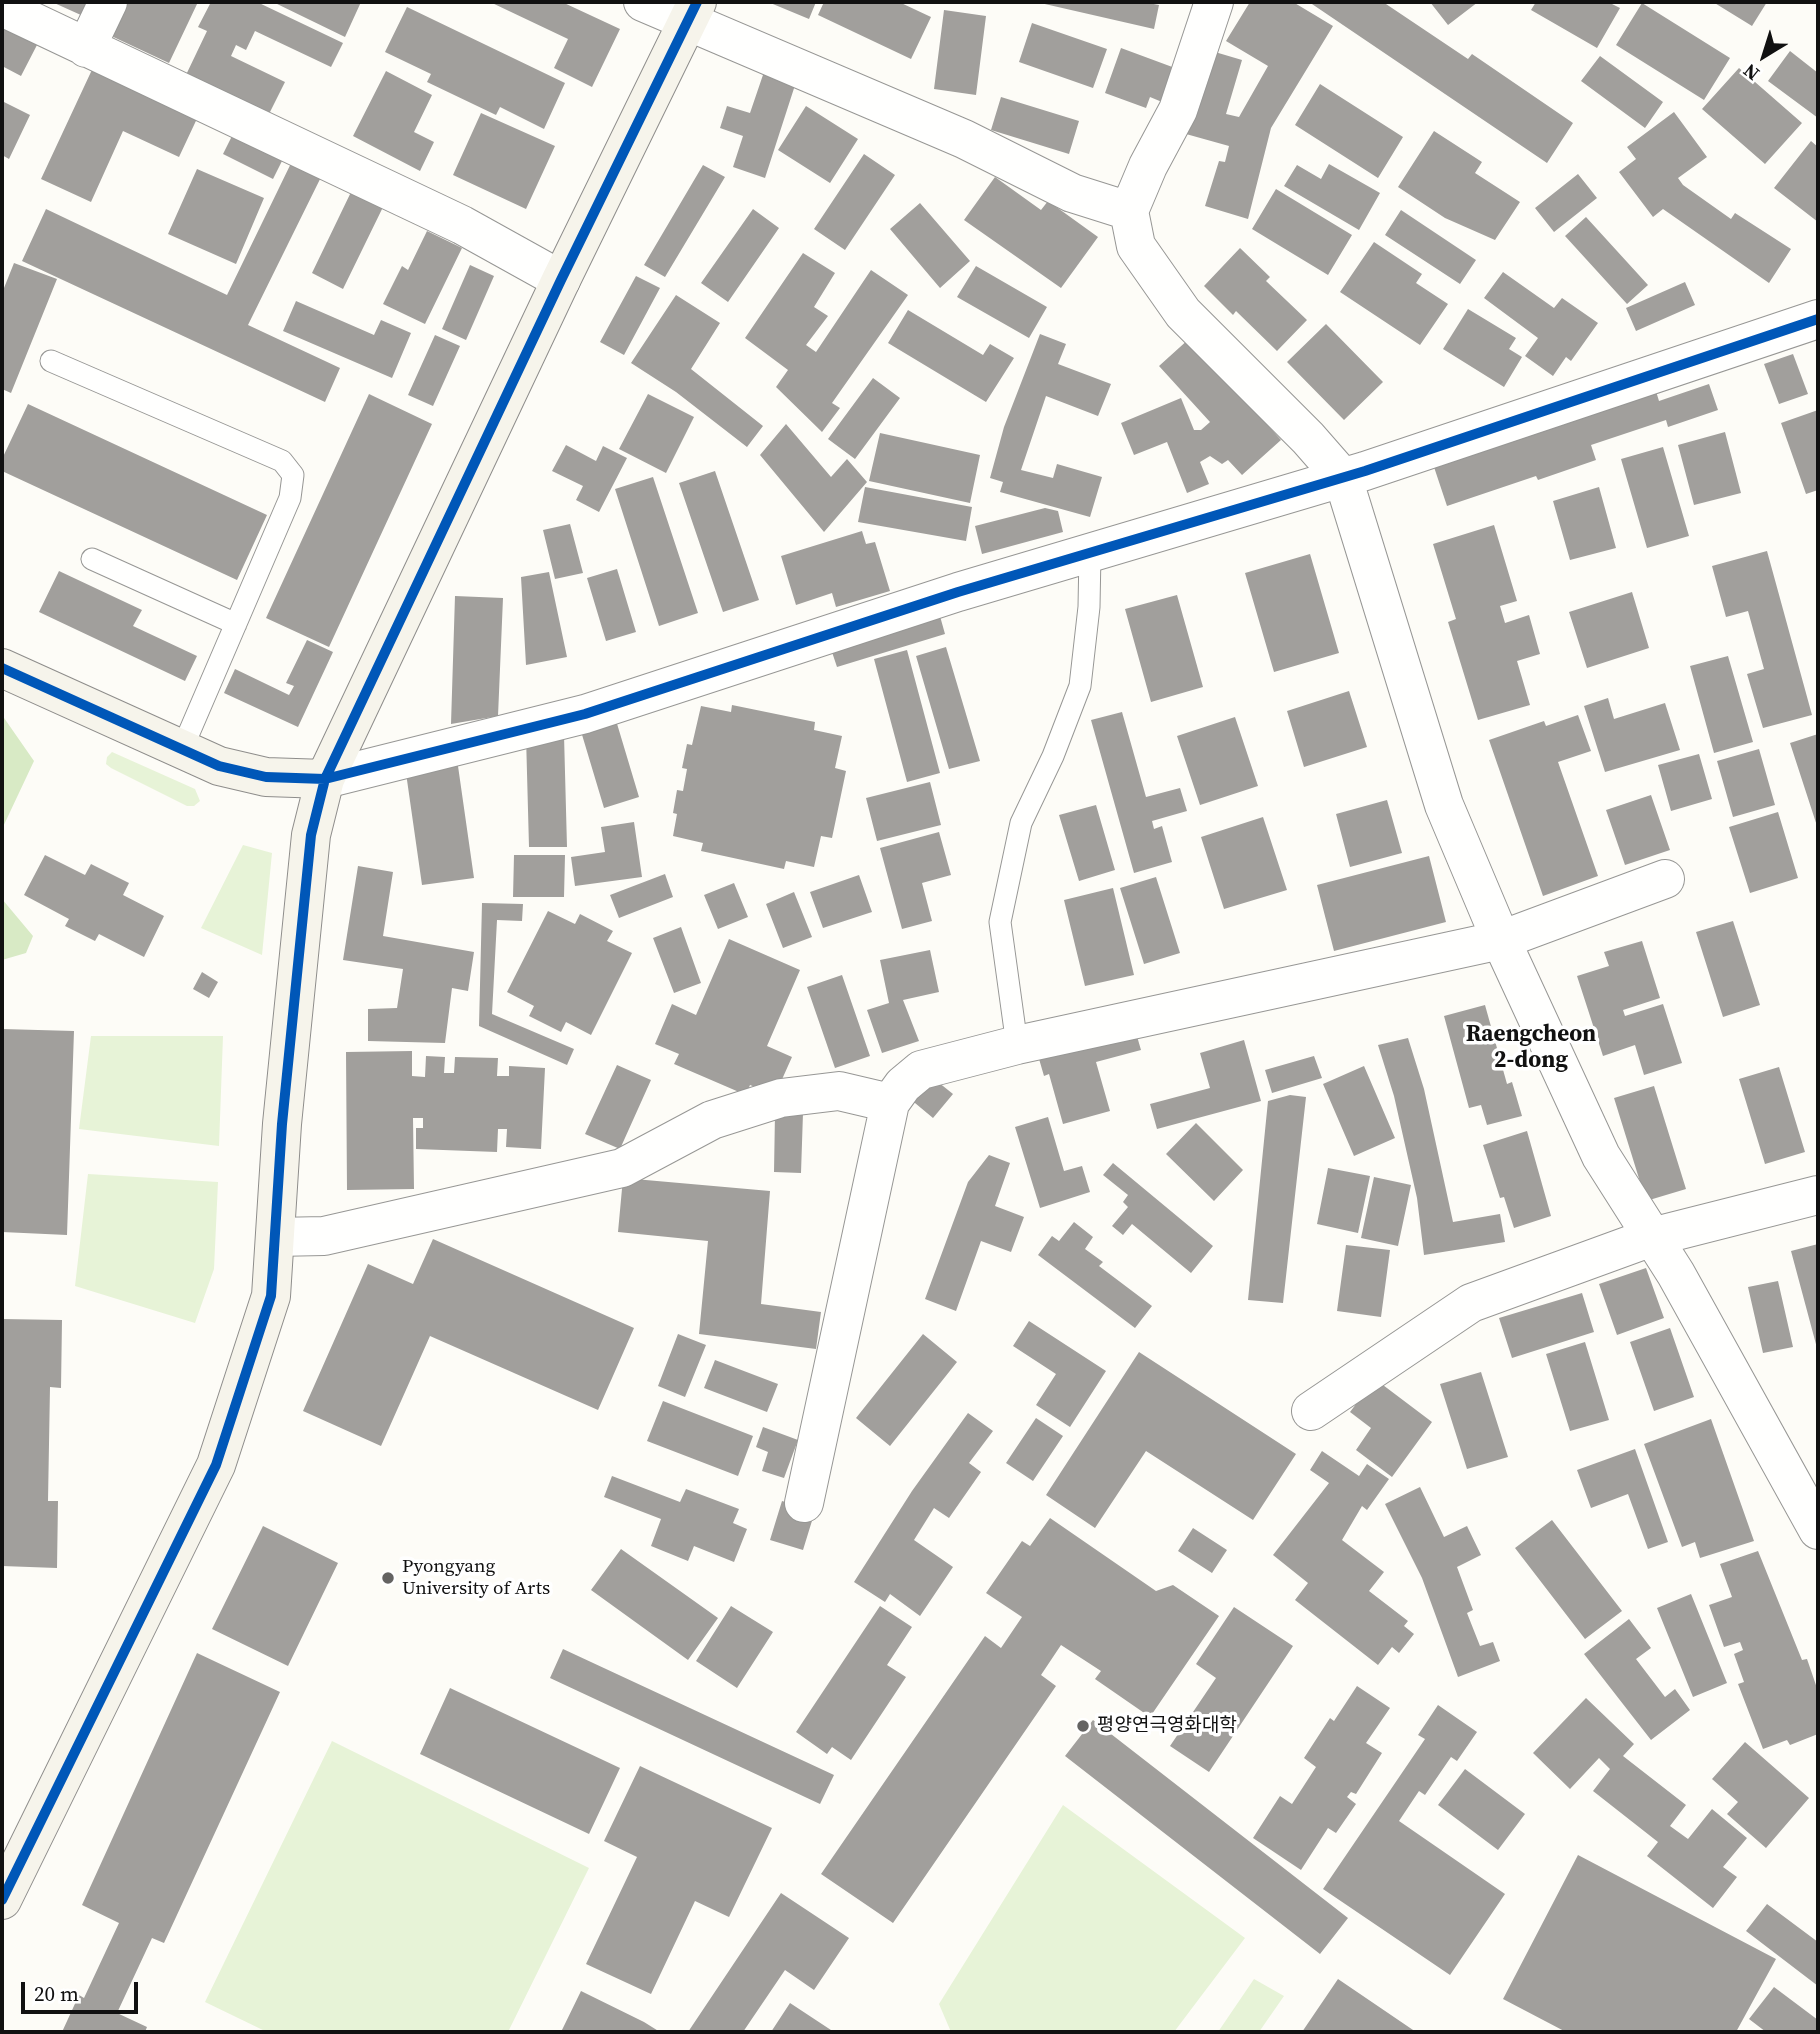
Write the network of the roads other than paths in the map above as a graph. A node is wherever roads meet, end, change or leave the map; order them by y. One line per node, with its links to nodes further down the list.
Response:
1 (108, 2): 6 (street)
2 (643, 2): 5 (street)
3 (1214, 2): 7 (street)
4 (2, 7): 6 (street)
5 (691, 11): 7 (street); 8 (street)
6 (86, 48): 8 (street)
7 (1129, 211): 11 (street)
8 (561, 280): 17 (street)
9 (1818, 319): 11 (street)
10 (51, 361): 14 (lane)
11 (1343, 478): 12 (street); 19 (street)
12 (1090, 553): 17 (street); 20 (lane)
13 (92, 559): 14 (lane)
14 (236, 624): 16 (lane)
15 (2, 668): 16 (street)
16 (182, 749): 17 (street)
17 (325, 779): 23 (street)
18 (1665, 879): 19 (street)
19 (1501, 940): 20 (street); 24 (street)
20 (1017, 1045): 21 (street)
21 (890, 1103): 23 (street); 26 (street)
22 (1818, 1195): 24 (street)
23 (275, 1237): 28 (street)
24 (1652, 1237): 25 (street); 27 (street)
25 (1311, 1411)
26 (804, 1503)
27 (1818, 1530)
28 (2, 1900)

